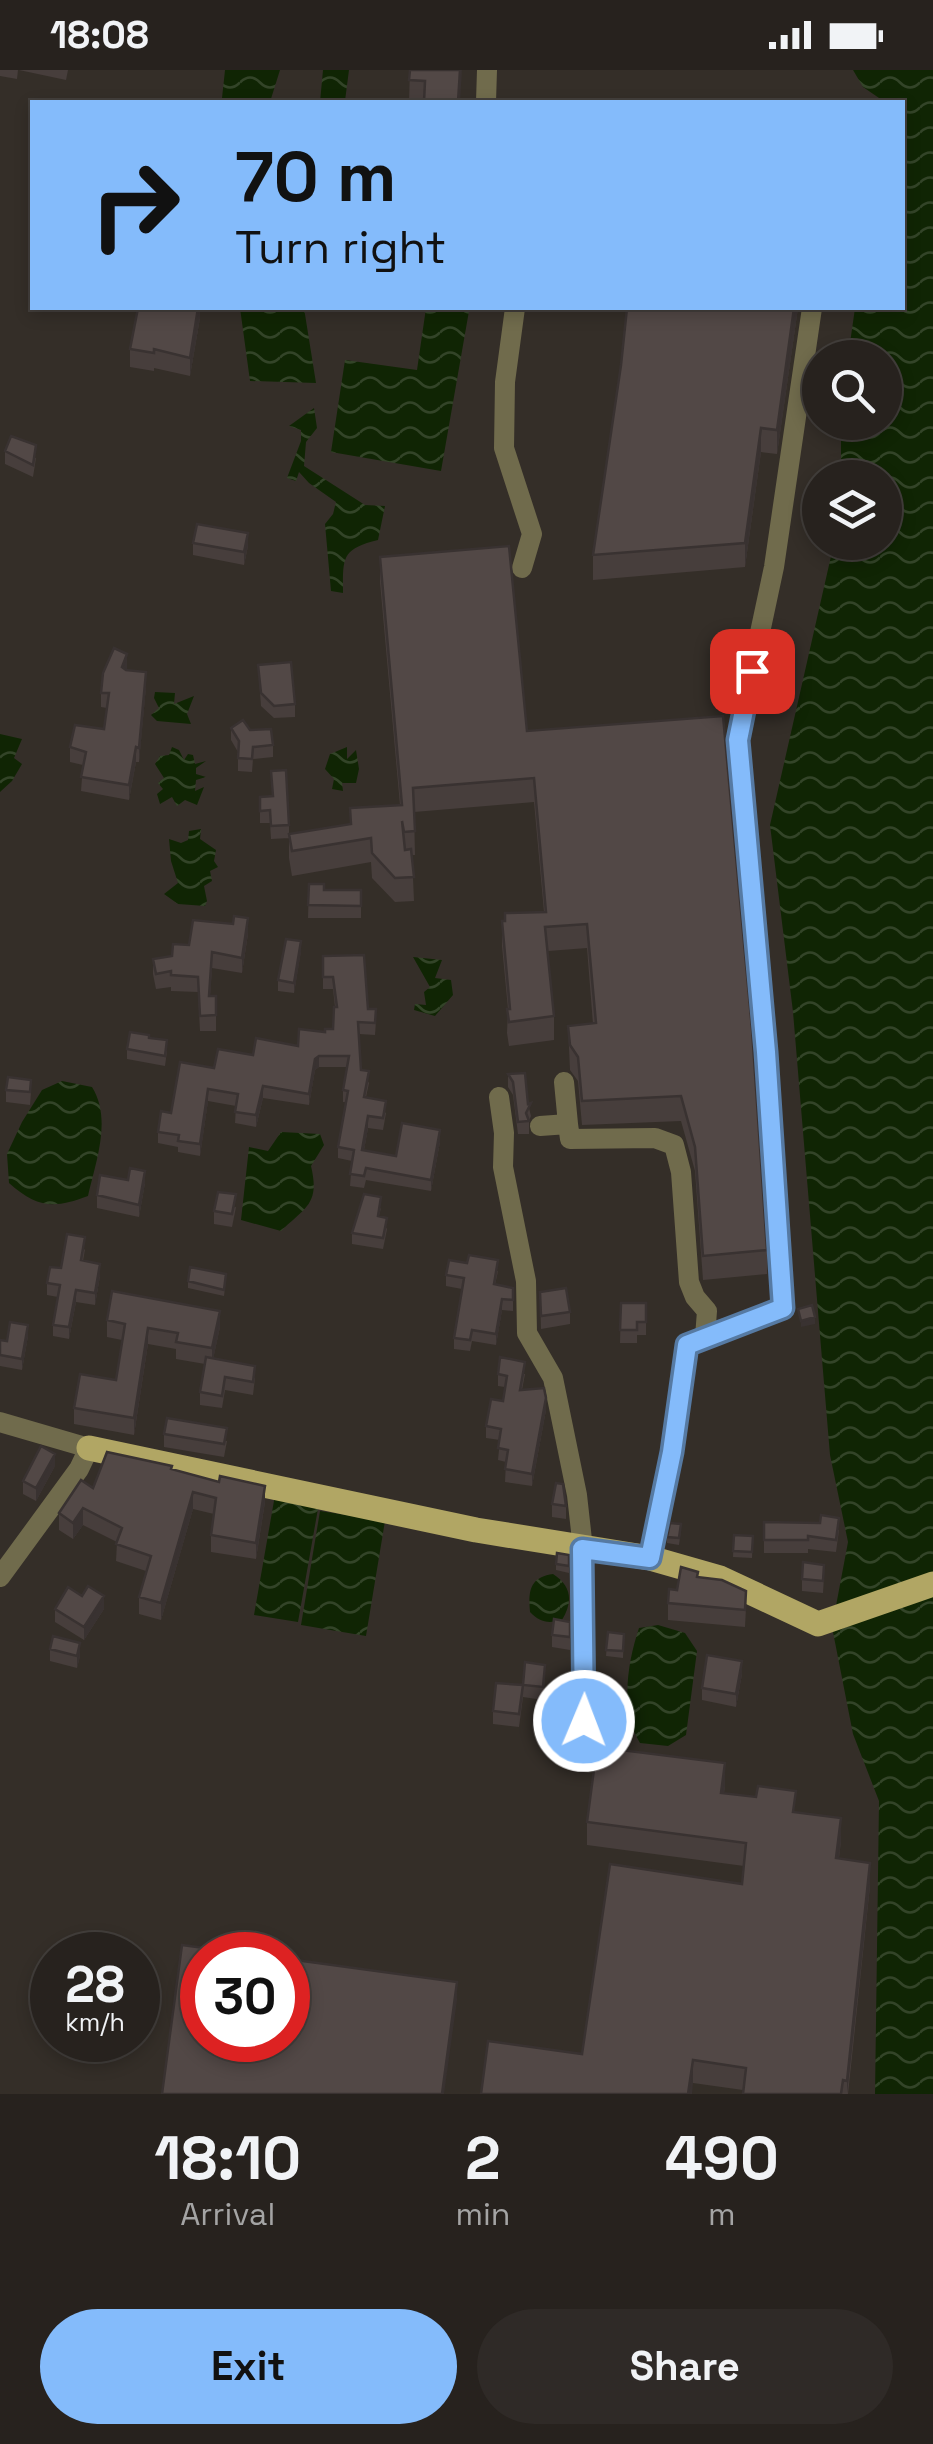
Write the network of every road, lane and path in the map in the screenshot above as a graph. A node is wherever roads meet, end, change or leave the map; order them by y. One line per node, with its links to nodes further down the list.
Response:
1 (487, 70): 2 (street)
2 (486, 100)
3 (514, 310): 5 (street)
4 (812, 310): 10 (street)
5 (522, 568)
6 (564, 1082): 8 (street)
7 (498, 1096): 13 (street)
8 (568, 1124): 9 (street); 10 (street)
9 (540, 1126)
10 (705, 1337): 14 (street)
11 (0, 1422): 12 (street)
12 (89, 1448): 13 (main road); 15 (street)
13 (582, 1549): 14 (main road); 17 (street)
14 (650, 1558): 16 (main road)
15 (0, 1577)
16 (933, 1584)
17 (584, 1721)

